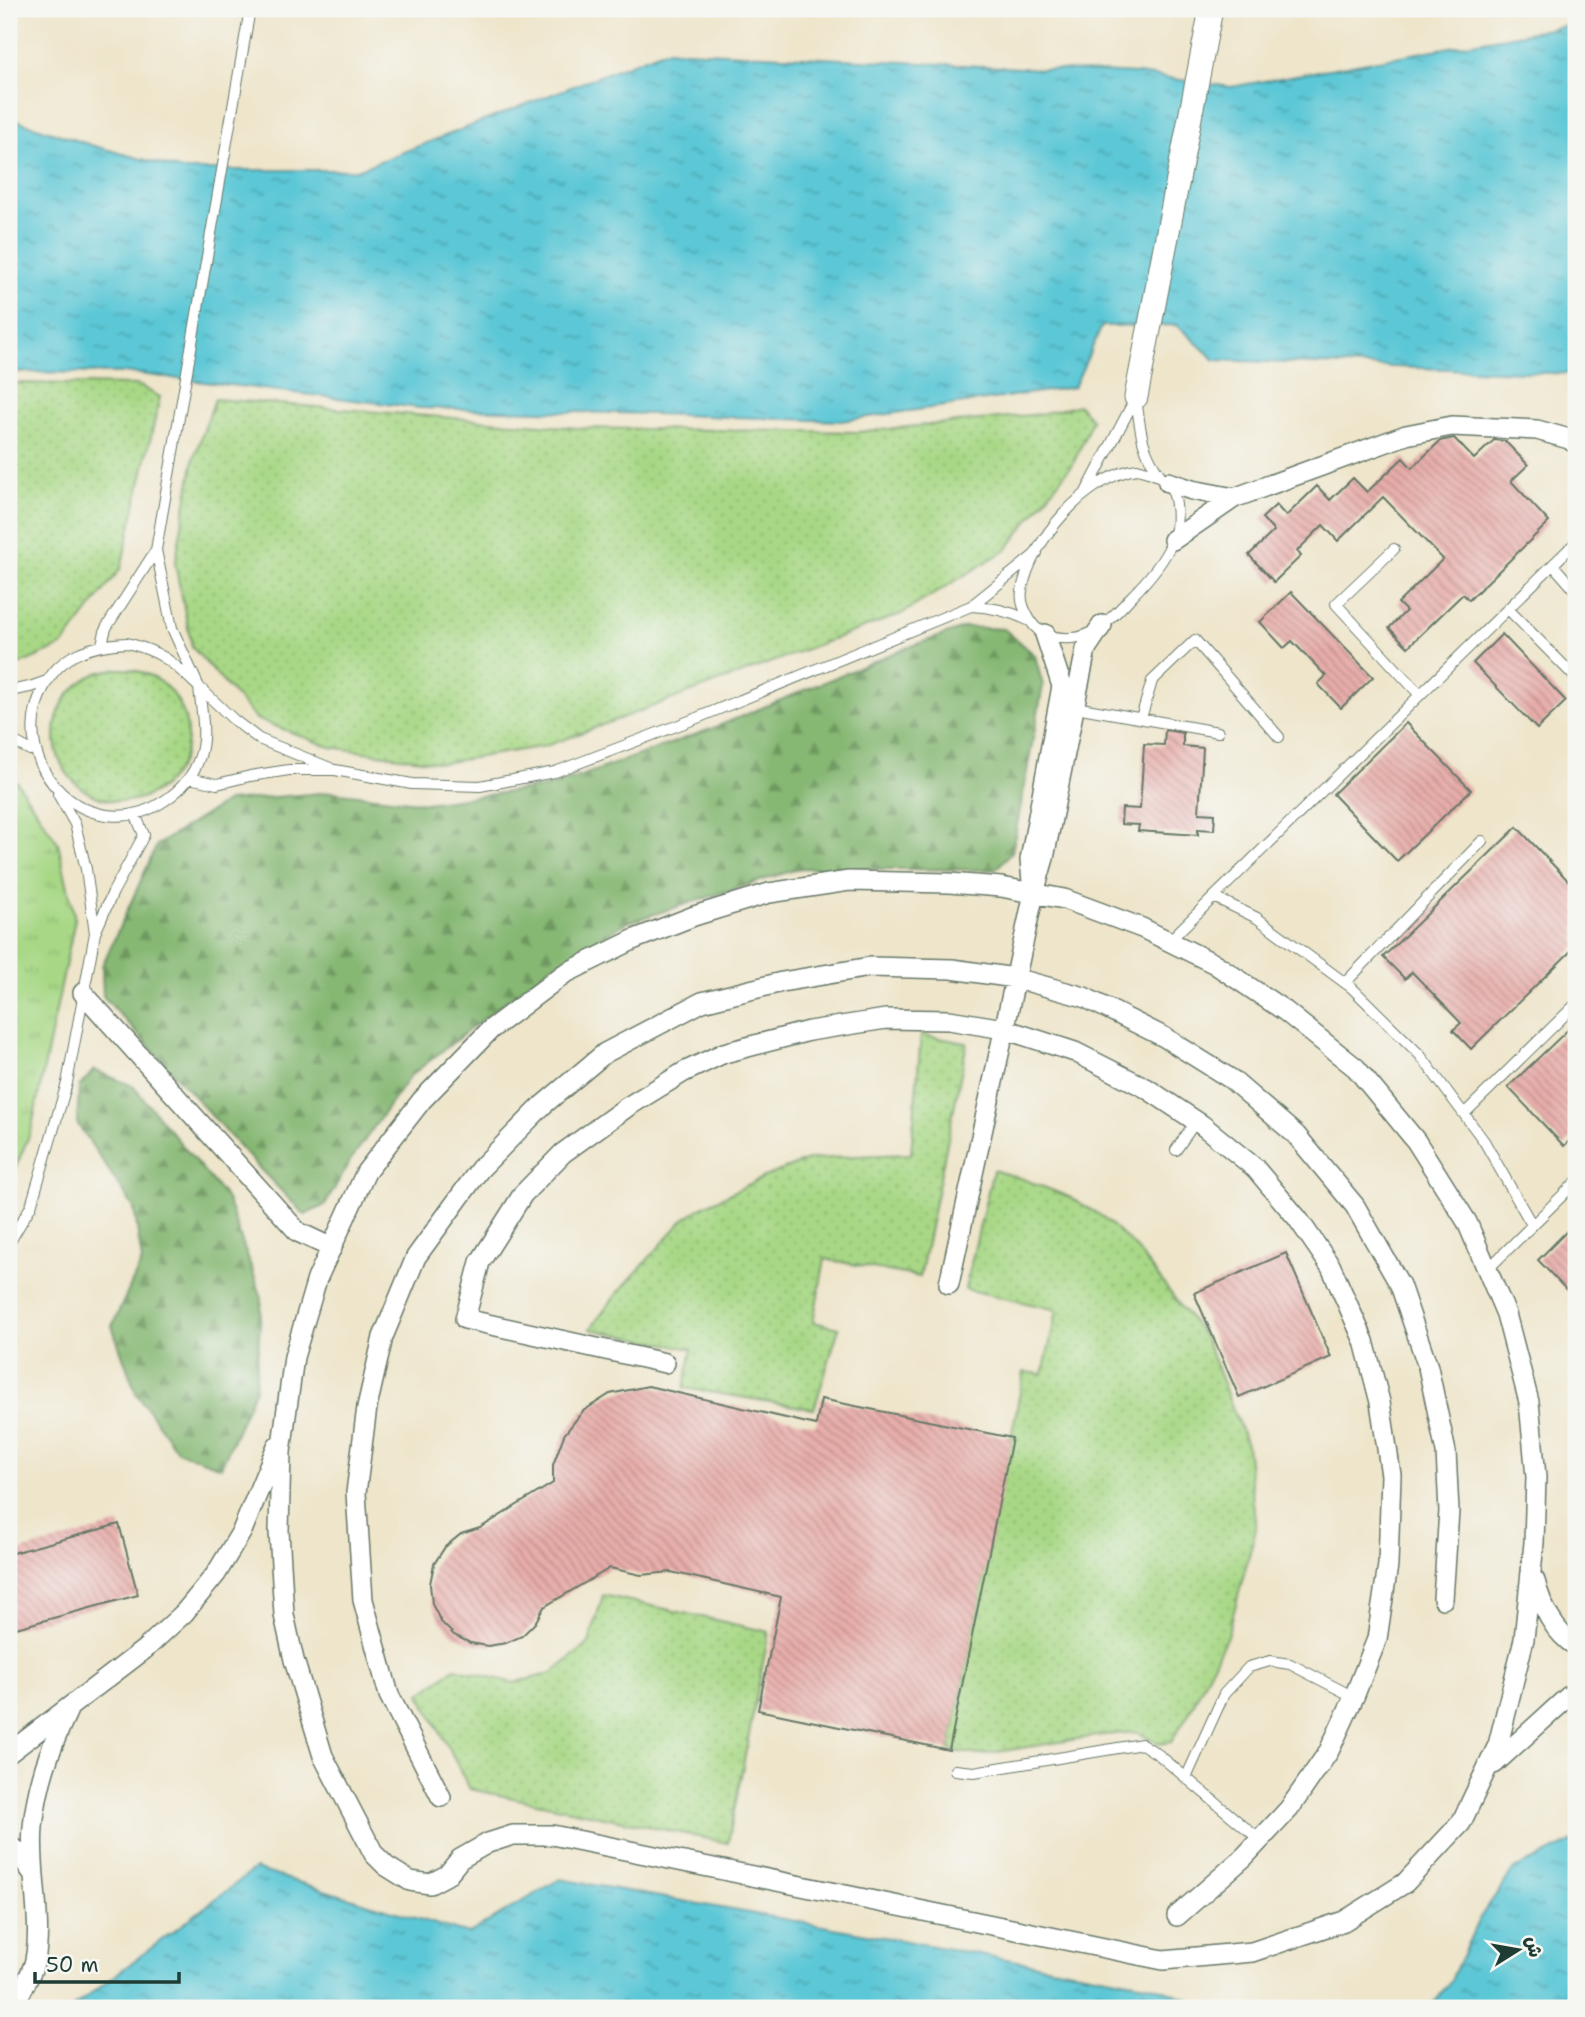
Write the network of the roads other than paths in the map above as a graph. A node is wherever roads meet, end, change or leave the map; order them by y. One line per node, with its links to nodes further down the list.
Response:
1 (250, 9): 4 (lane)
2 (257, 9): 4 (lane)
3 (1214, 14): 5 (street)
4 (247, 31): 13 (lane)
5 (1136, 397): 7 (lane); 8 (lane)
6 (1576, 444): 9 (street)
7 (1165, 480): 8 (lane); 9 (street); 10 (lane)
8 (1084, 495): 14 (lane)
9 (1234, 498): 10 (street)
10 (1173, 540): 19 (lane)
11 (1576, 542): 15 (lane)
12 (1394, 549): 26 (lane)
13 (156, 550): 21 (lane); 24 (lane)
14 (1037, 553): 17 (lane); 20 (lane)
15 (1553, 565): 16 (lane); 18 (lane)
16 (1576, 591)
17 (971, 607): 20 (lane); 33 (lane)
18 (1508, 609): 22 (lane); 26 (lane)
19 (1101, 625): 20 (lane); 27 (street)
20 (1038, 627): 38 (street)
21 (102, 644): 23 (lane); 24 (lane)
22 (1576, 678)
23 (47, 681): 25 (lane); 32 (lane)
24 (198, 687): 33 (lane); 34 (lane)
25 (9, 691)
26 (1420, 695): 39 (lane)
27 (1075, 707): 28 (lane); 38 (street)
28 (1141, 718): 29 (lane); 30 (lane)
29 (1217, 732)
30 (1279, 737)
31 (9, 738): 32 (lane)
32 (34, 746): 35 (lane)
33 (335, 770): 34 (lane)
34 (190, 778): 36 (lane)
35 (52, 784): 36 (lane); 40 (lane)
36 (135, 814): 40 (lane)
37 (1482, 841): 43 (lane)
38 (1034, 893): 41 (street); 42 (street); 53 (street)
39 (1214, 897): 41 (lane); 43 (lane)
40 (94, 933): 44 (lane)
41 (1170, 941): 54 (street)
42 (1015, 978): 46 (street); 59 (street); 68 (street)
43 (1345, 984): 47 (lane)
44 (83, 993): 52 (lane); 53 (street)
45 (1576, 1004): 47 (lane)
46 (1004, 1029): 48 (street); 55 (street); 56 (street)
47 (1464, 1114): 51 (lane)
48 (1196, 1121): 49 (lane); 62 (street)
49 (1176, 1150)
50 (1576, 1182): 51 (lane)
51 (1532, 1225): 54 (lane)
52 (9, 1243)
53 (332, 1248): 57 (street)
54 (1487, 1270): 58 (street)
55 (949, 1284)
56 (665, 1363)
57 (284, 1429): 63 (street); 66 (street)
58 (1532, 1564): 60 (street); 66 (street)
59 (1443, 1599)
60 (1576, 1646)
61 (1576, 1691): 66 (street)
62 (1354, 1697): 67 (lane); 69 (street)
63 (71, 1706): 64 (street); 71 (street)
64 (9, 1753)
65 (955, 1770): 67 (lane)
66 (1485, 1772)
67 (1186, 1778): 69 (lane)
68 (441, 1797)
69 (1260, 1840): 72 (street)
70 (9, 1844): 71 (street)
71 (32, 1872): 73 (street)
72 (1177, 1916)
73 (12, 2008)

